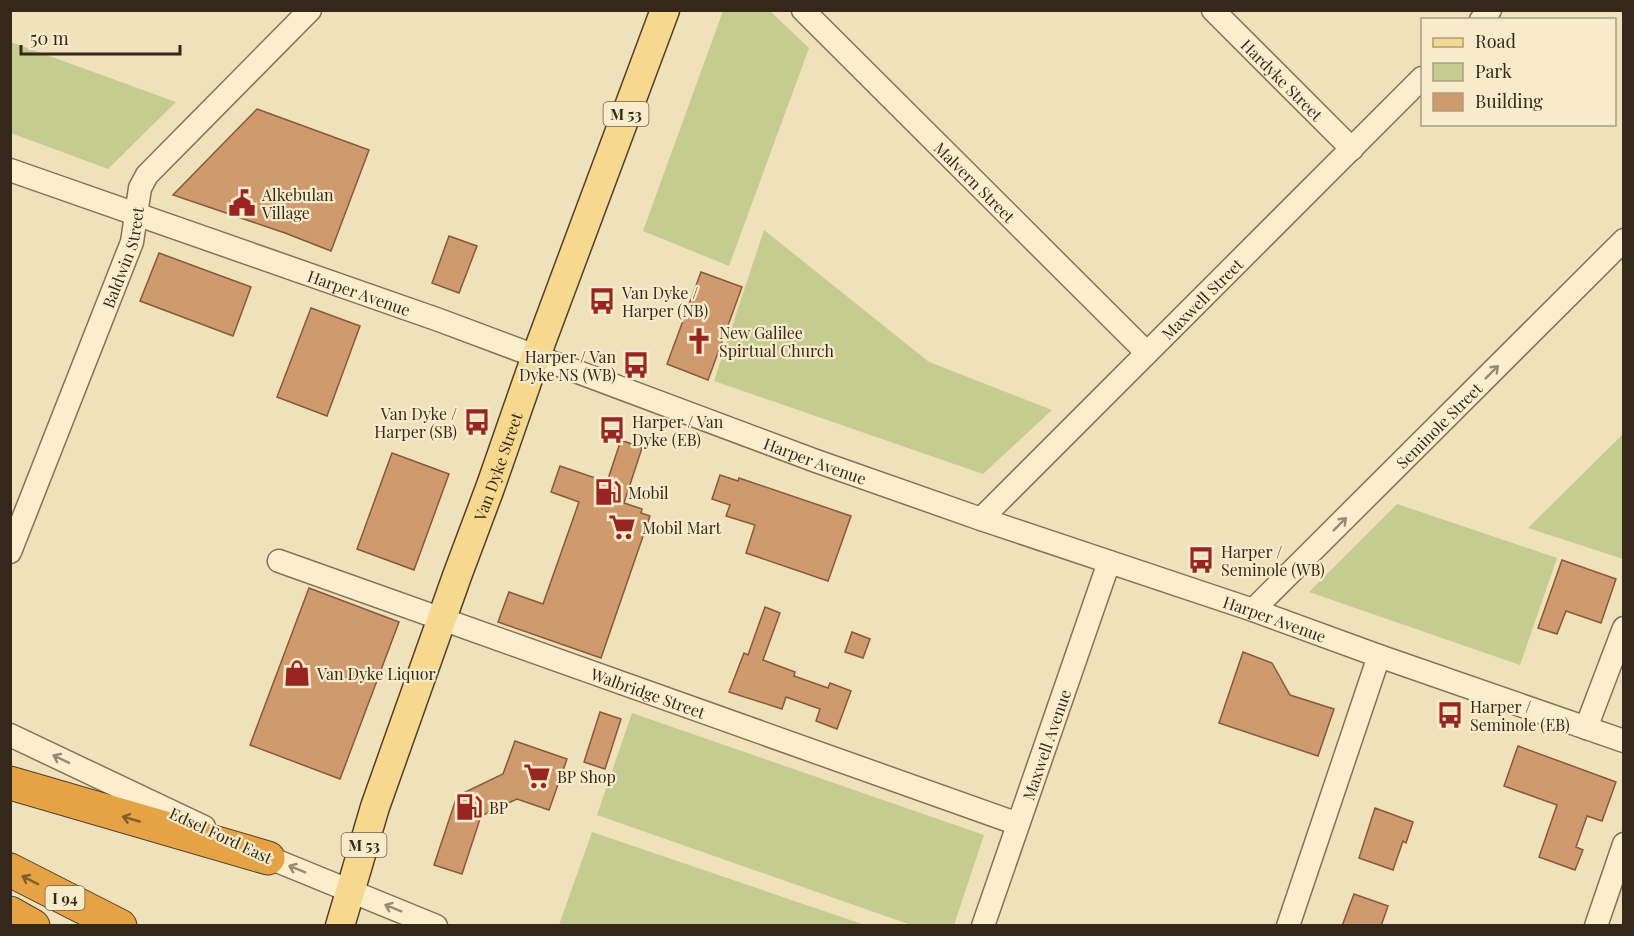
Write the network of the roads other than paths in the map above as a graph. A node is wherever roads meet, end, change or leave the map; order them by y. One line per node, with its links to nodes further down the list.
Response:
1 (310, 10): 8 (street, Baldwin Street)
2 (665, 10): 11 (main road, Van Dyke Street / M 53)
3 (803, 10): 10 (street, Malvern Street)
4 (1213, 10): 6 (street, Hardyke Street)
5 (1421, 79): 6 (street, Maxwell Street)
6 (1352, 149): 10 (street, Maxwell Street)
7 (10, 170): 8 (street, Harper Avenue)
8 (136, 214): 11 (street, Harper Avenue); 13 (street, Baldwin Street)
9 (1623, 240): 16 (street, Seminole Street, one-way to 9)
10 (1147, 353): 12 (street, Maxwell Street)
11 (536, 356): 12 (street, Harper Avenue); 17 (main road, Van Dyke Street / M 53)
12 (981, 519): 15 (street, Harper Avenue)
13 (10, 552)
14 (279, 561): 17 (street, Walbridge Street)
15 (1109, 562): 16 (street, Harper Avenue); 24 (street, Maxwell Avenue)
16 (1253, 610): 19 (street, Harper Avenue)
17 (442, 619): 24 (street, Walbridge Street); 28 (main road, Van Dyke Street / M 53)
18 (1623, 628): 20 (street)
19 (1379, 656): 20 (street, Harper Avenue); 35 (street)
20 (1586, 728): 22 (street, Harper Avenue)
21 (10, 735): 26 (street, Edsel Ford East, one-way to 21)
22 (1623, 741)
23 (10, 783): 26 (highway, one-way to 23)
24 (1018, 824): 34 (street, Maxwell Avenue)
25 (1623, 844): 36 (street)
26 (268, 858): 28 (street, Edsel Ford East, one-way to 26)
27 (10, 870): 31 (highway, I 94, one-way to 27)
28 (351, 891): 32 (main road, Van Dyke Street / M 53); 33 (street, Edsel Ford East, one-way to 28)
29 (10, 913): 30 (highway, I 94)
30 (33, 926)
31 (120, 926)
32 (340, 926)
33 (436, 926)
34 (983, 926)
35 (1288, 926)
36 (1596, 926)

